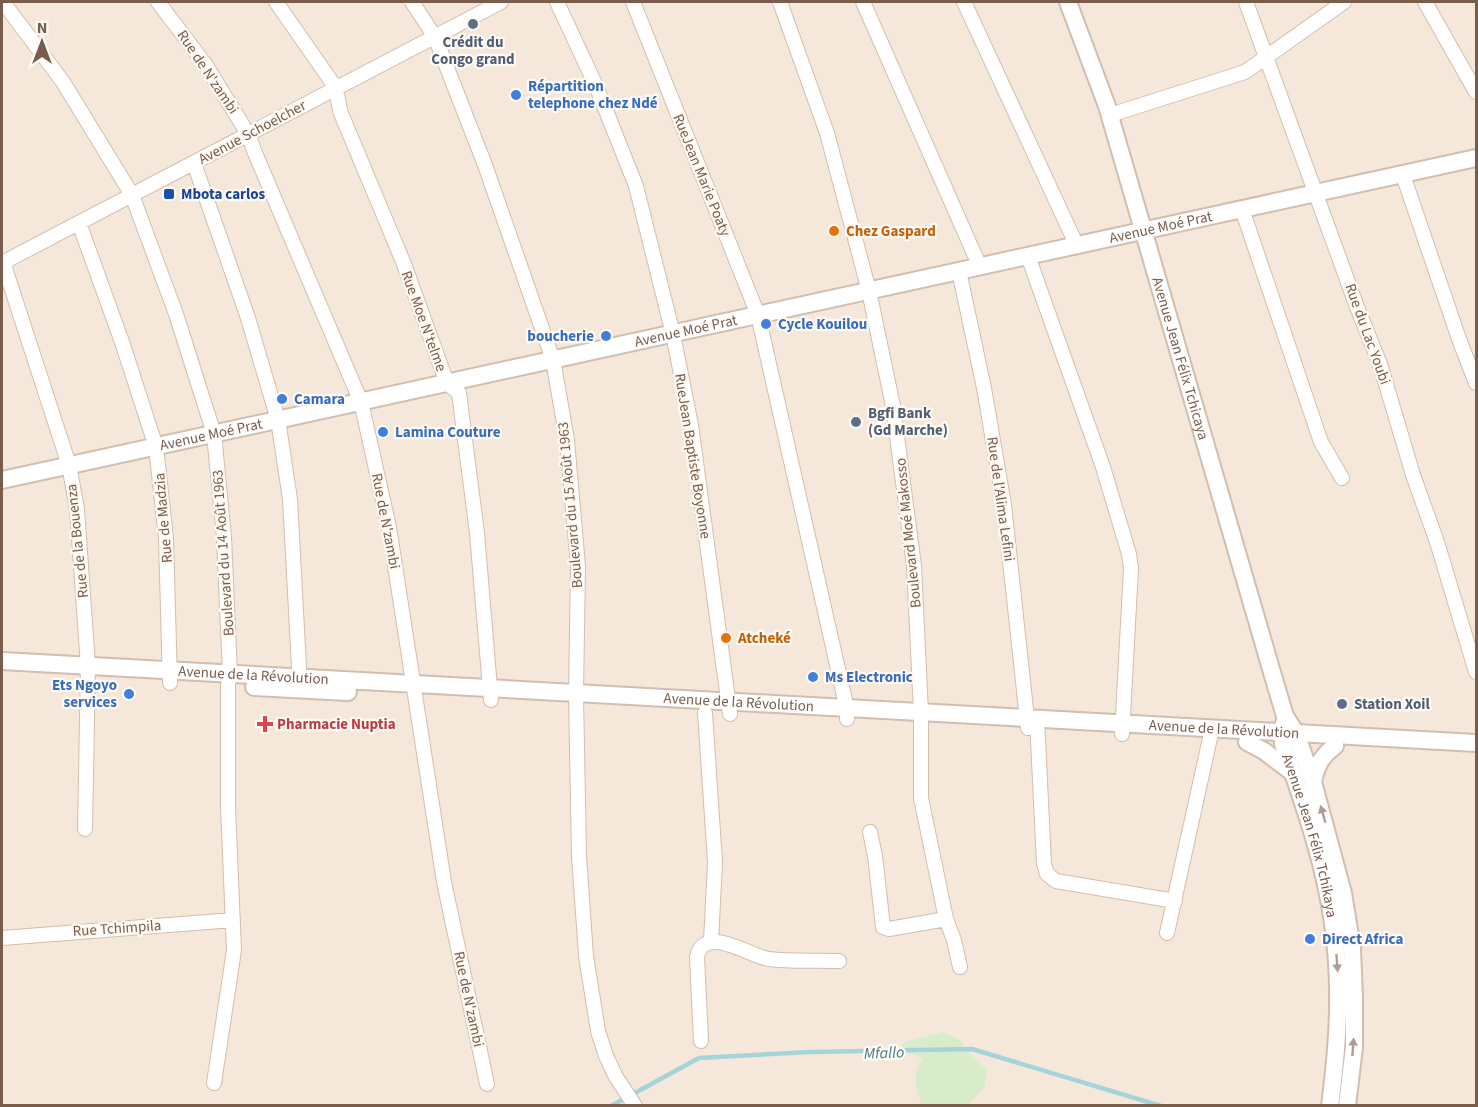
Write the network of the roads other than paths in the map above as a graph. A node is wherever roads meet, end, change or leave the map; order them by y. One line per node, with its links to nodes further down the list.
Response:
1 (3, 2): 25 (street, Boulevard du 14 Août 1963)
2 (158, 2): 20 (street, Rue de N'zambi)
3 (276, 2): 17 (street, Rue Moe N'telme)
4 (412, 2): 15 (street, Boulevard du 15 Août 1963)
5 (501, 2): 15 (street, Avenue Schoelcher)
6 (557, 2): 36 (street, RueJean Baptiste Boyonne)
7 (633, 2): 35 (street, RueJean Marie Poaty)
8 (780, 2): 34 (street, Boulevard Moé Makosso)
9 (863, 2): 32 (street)
10 (964, 2): 29 (street)
11 (1068, 2): 19 (street, Avenue Jean Félix Tchicaya)
12 (1246, 2): 16 (street, Rue du Lac Youbi)
13 (1344, 2): 16 (street)
14 (1425, 2): 18 (street)
15 (435, 37): 17 (street, Avenue Schoelcher); 37 (street, Boulevard du 15 Août 1963)
16 (1266, 56): 19 (street); 24 (street, Rue du Lac Youbi)
17 (336, 88): 20 (street, Avenue Schoelcher); 38 (street, Rue Moe N'telme)
18 (1476, 92)
19 (1110, 115): 28 (street, Avenue Jean Félix Tchicaya)
20 (248, 134): 22 (street, Avenue Schoelcher); 40 (street, Rue de N'zambi)
21 (1476, 158): 23 (street, Avenue Moé Prat)
22 (194, 163): 25 (street, Avenue Schoelcher); 41 (street)
23 (1403, 175): 24 (street, Avenue Moé Prat); 39 (street)
24 (1316, 193): 26 (street, Avenue Moé Prat); 50 (street, Rue du Lac Youbi)
25 (132, 195): 27 (street, Avenue Schoelcher); 42 (street, Boulevard du 14 Août 1963)
26 (1242, 210): 28 (street, Avenue Moé Prat); 45 (street)
27 (79, 223): 31 (street, Avenue Schoelcher); 43 (street, Rue de Madzia)
28 (1145, 231): 29 (street, Avenue Moé Prat); 64 (street, Avenue Jean Félix Tchicaya)
29 (1077, 246): 30 (street, Avenue Moé Prat)
30 (1028, 256): 32 (street, Avenue Moé Prat); 62 (street)
31 (2, 263): 44 (street, Rue de la Bouenza)
32 (980, 267): 33 (street, Avenue Moé Prat)
33 (959, 271): 34 (street, Avenue Moé Prat); 61 (street, Rue de l'Alima Lefini)
34 (869, 291): 35 (street, Avenue Moé Prat); 60 (street, Boulevard Moé Makosso)
35 (758, 315): 36 (street, Avenue Moé Prat); 59 (street, RueJean Marie Poaty)
36 (673, 334): 37 (street, Avenue Moé Prat); 57 (street, RueJean Baptiste Boyonne)
37 (553, 360): 38 (street, Avenue Moé Prat); 56 (street, Boulevard du 15 Août 1963)
38 (447, 383): 40 (street, Avenue Moé Prat); 55 (street, Rue Moe N'telme)
39 (1476, 383)
40 (361, 402): 41 (street, Avenue Moé Prat); 54 (street, Rue de N'zambi)
41 (278, 420): 42 (street, Avenue Moé Prat); 53 (street)
42 (214, 434): 43 (street, Avenue Moé Prat); 52 (street, Boulevard du 14 Août 1963)
43 (156, 447): 44 (street, Avenue Moé Prat); 51 (street, Rue de Madzia)
44 (69, 465): 46 (street, Avenue Moé Prat); 49 (street, Rue de la Bouenza)
45 (1342, 478)
46 (2, 480)
47 (2, 662): 49 (street, Avenue de la Révolution)
48 (2, 672): 49 (street, Avenue de la Révolution)
49 (88, 672): 51 (street, Avenue de la Révolution); 71 (street, Rue de la Bouenza)
50 (1476, 672)
51 (170, 677): 52 (street, Avenue de la Révolution)
52 (229, 680): 53 (street, Avenue de la Révolution); 75 (street, Boulevard du 14 Août 1963)
53 (300, 684): 54 (street, Avenue de la Révolution)
54 (413, 690): 55 (street, Avenue de la Révolution); 83 (street, Rue de N'zambi)
55 (490, 695): 56 (street, Avenue de la Révolution)
56 (576, 700): 57 (street, Avenue de la Révolution); 58 (street, Avenue de la Révolution); 84 (street, Boulevard du 15 Août 1963)
57 (730, 708): 58 (street, Avenue de la Révolution); 59 (street, Avenue de la Révolution)
58 (705, 713): 78 (street)
59 (847, 714): 60 (street, Avenue de la Révolution)
60 (921, 718): 61 (street, Avenue de la Révolution); 74 (street, Boulevard Moé Makosso)
61 (1033, 724): 62 (street, Avenue de la Révolution); 73 (street, Rue de l'Alima Lefini)
62 (1123, 728): 63 (street, Avenue de la Révolution)
63 (1211, 734): 64 (street, Avenue de la Révolution); 65 (street, Avenue de la Révolution); 73 (street)
64 (1290, 739): 65 (street, Avenue de la Révolution); 66 (street, Avenue de la Révolution); 67 (street, Avenue de la Révolution); 69 (street, Avenue Jean Félix Tchikaya); 70 (street, Avenue Jean Félix Tchikaya)
65 (1247, 742): 69 (street)
66 (1476, 743)
67 (1335, 746): 68 (street, Avenue de la Révolution); 70 (street)
68 (1476, 753)
69 (1293, 773): 85 (street, Avenue Jean Félix Tchikaya, one-way to 85)
70 (1313, 782): 86 (street, Avenue Jean Félix Tchikaya, one-way to 70)
71 (85, 829)
72 (870, 832): 74 (street)
73 (1174, 901): 76 (street)
74 (946, 919): 80 (street, Boulevard Moé Makosso)
75 (233, 920): 77 (street, Rue Tchimpila); 82 (street, Boulevard du 14 Août 1963)
76 (1167, 933)
77 (2, 938)
78 (711, 942): 79 (street); 81 (street)
79 (839, 961)
80 (960, 967)
81 (701, 1041)
82 (214, 1083)
83 (487, 1084)
84 (633, 1103)
85 (1330, 1106)
86 (1347, 1106)

